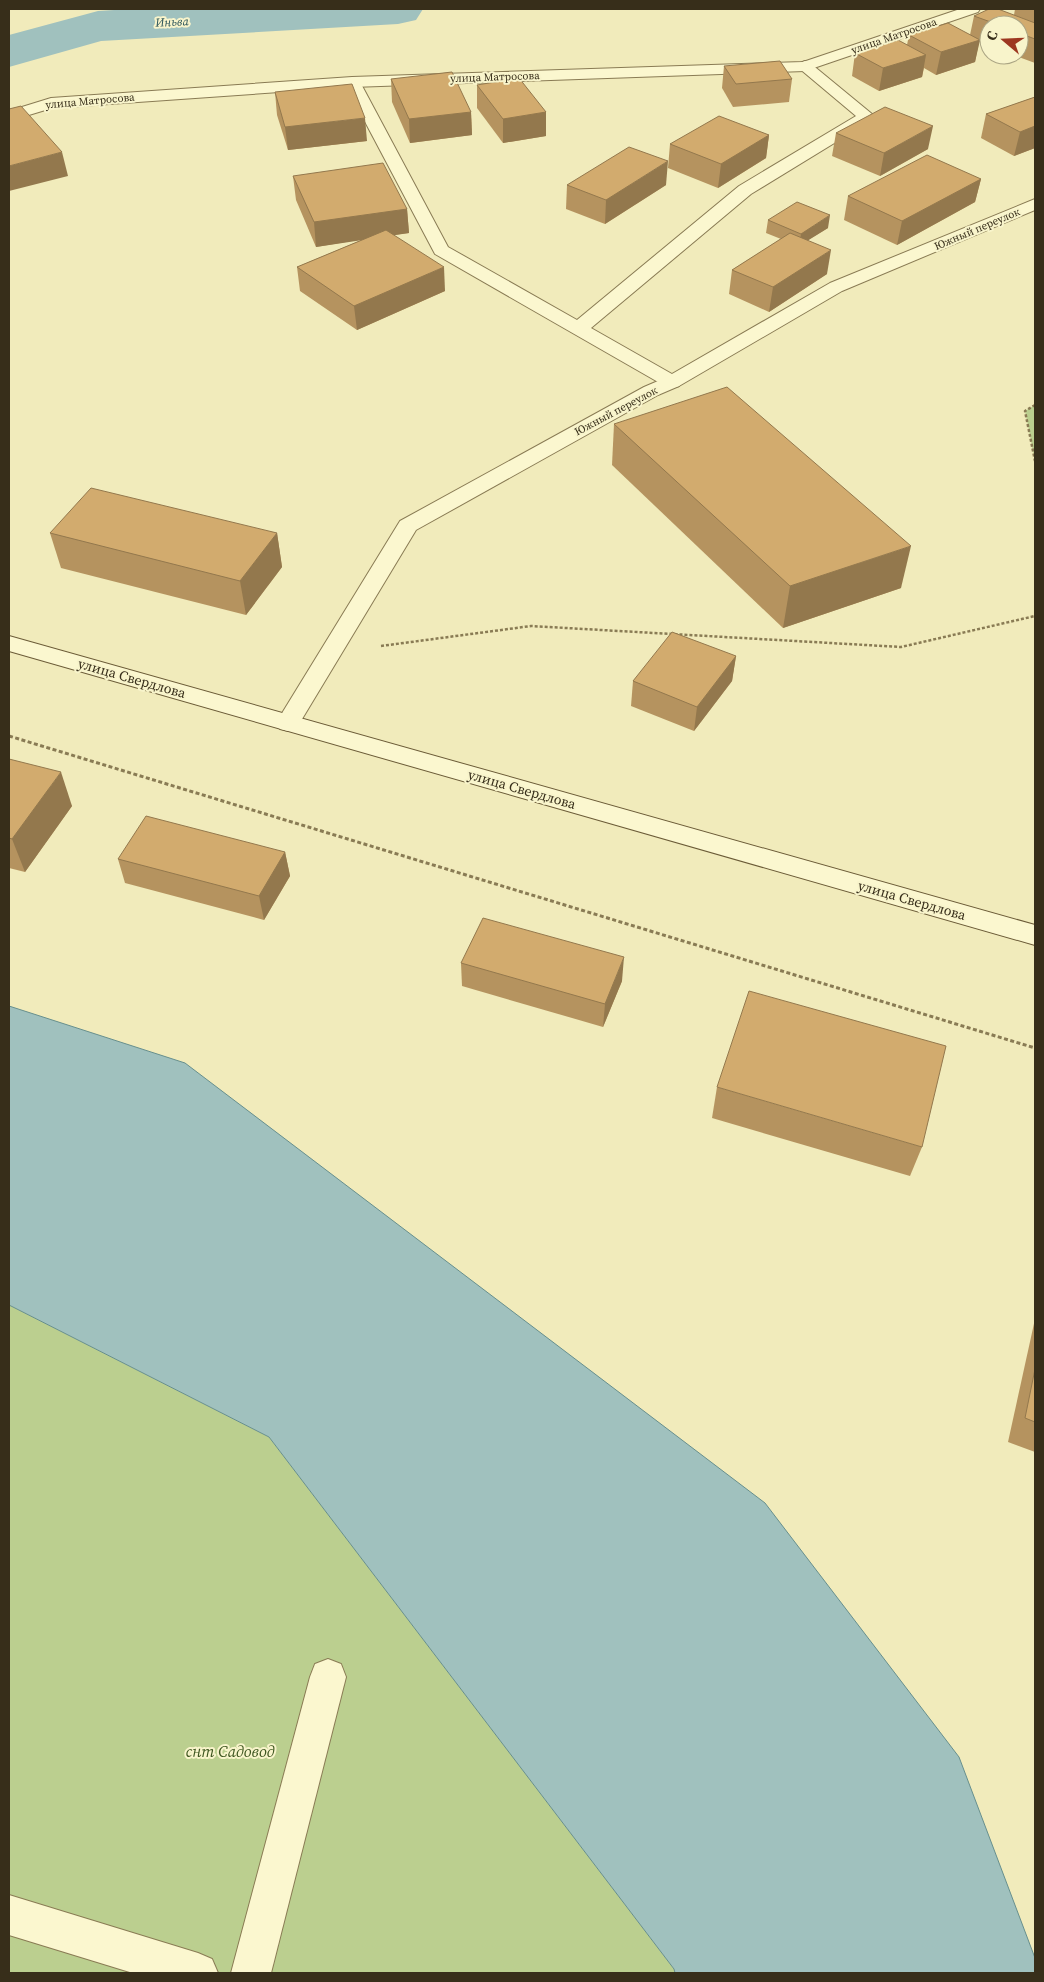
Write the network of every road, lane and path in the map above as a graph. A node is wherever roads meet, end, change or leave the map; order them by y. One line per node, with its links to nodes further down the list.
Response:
1 (974, 9): 2 (street, улица Матросова)
2 (805, 66): 3 (street, улица Матросова); 6 (street)
3 (352, 82): 4 (street, улица Матросова); 6 (street)
4 (9, 116)
5 (1035, 204): 7 (street, Южный переулок)
6 (578, 329): 7 (street)
7 (672, 382): 12 (street, Южный переулок)
8 (1035, 405): 9 (path)
9 (1035, 461)
10 (1035, 616): 12 (path)
11 (9, 643): 13 (street, улица Свердлова)
12 (330, 653): 13 (street, Южный переулок)
13 (288, 723): 15 (street, улица Свердлова)
14 (9, 736): 16 (path)
15 (1035, 935)
16 (1035, 1048)
17 (328, 1677): 20 (street)
18 (9, 1915): 19 (street)
19 (198, 1973)
20 (252, 1973)

